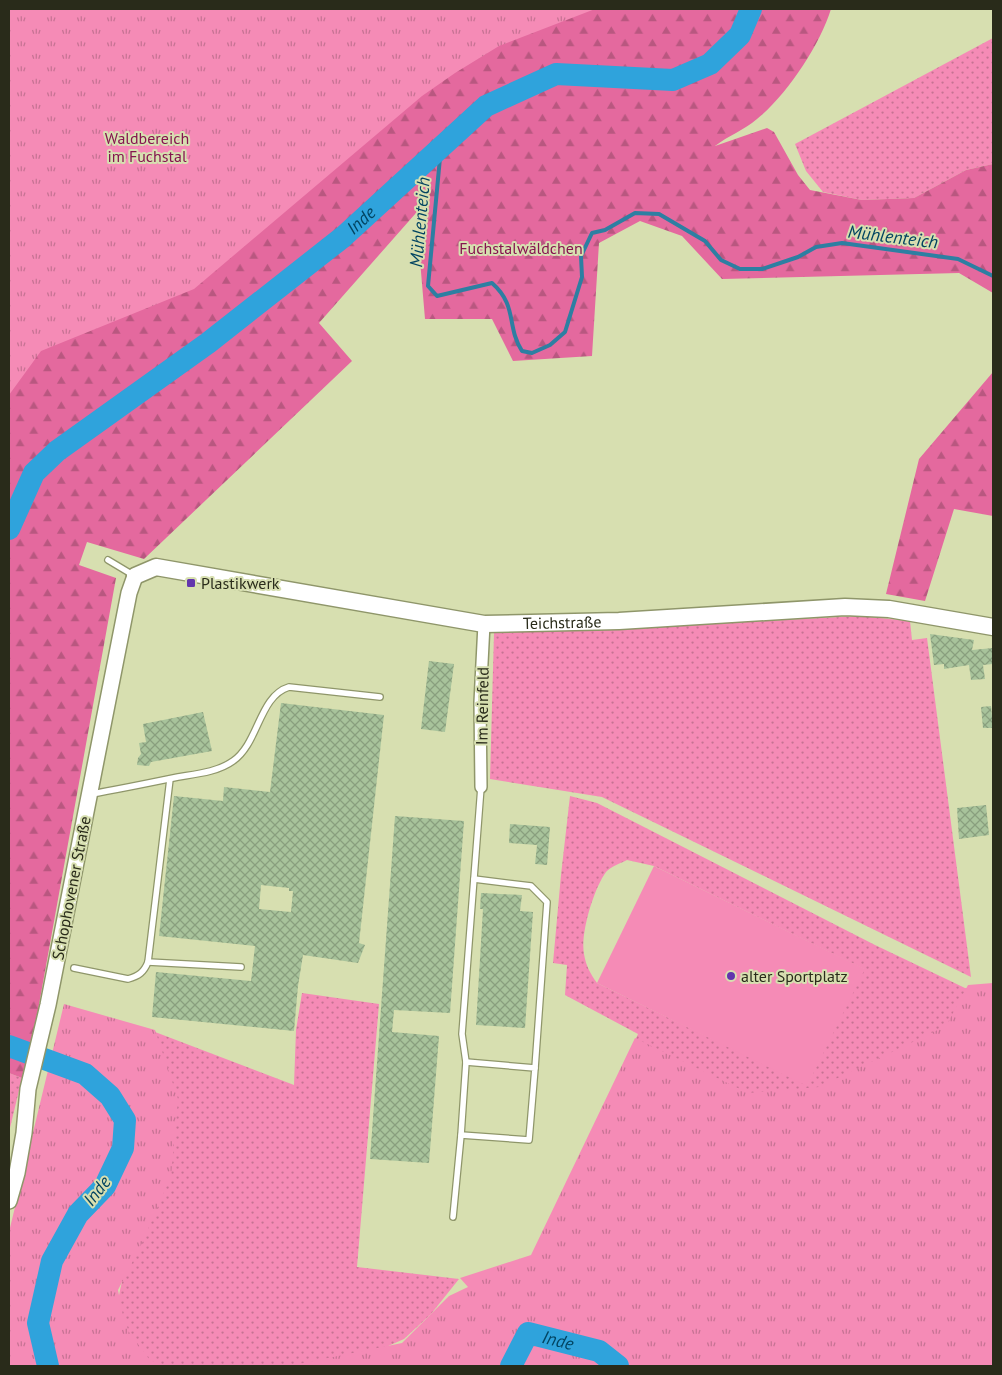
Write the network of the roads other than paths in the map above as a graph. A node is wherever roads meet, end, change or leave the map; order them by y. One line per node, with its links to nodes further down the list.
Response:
1 (108, 560): 2 (lane)
2 (135, 576): 3 (main road, Teichstraße); 8 (street, Schophovener Straße)
3 (484, 624): 4 (main road, Teichstraße); 7 (street, Im Reinfeld)
4 (993, 627)
5 (380, 697): 6 (lane)
6 (170, 779): 8 (lane); 10 (lane)
7 (480, 787): 9 (lane)
8 (89, 794): 16 (street, Schophovener Straße)
9 (474, 879): 13 (lane); 14 (lane)
10 (148, 962): 11 (lane); 12 (lane)
11 (241, 967)
12 (74, 968)
13 (466, 1062): 14 (lane); 15 (lane)
14 (535, 1068): 15 (lane)
15 (462, 1135): 18 (lane)
16 (13, 1172): 17 (street, Schophovener Straße)
17 (9, 1201)
18 (454, 1217)

